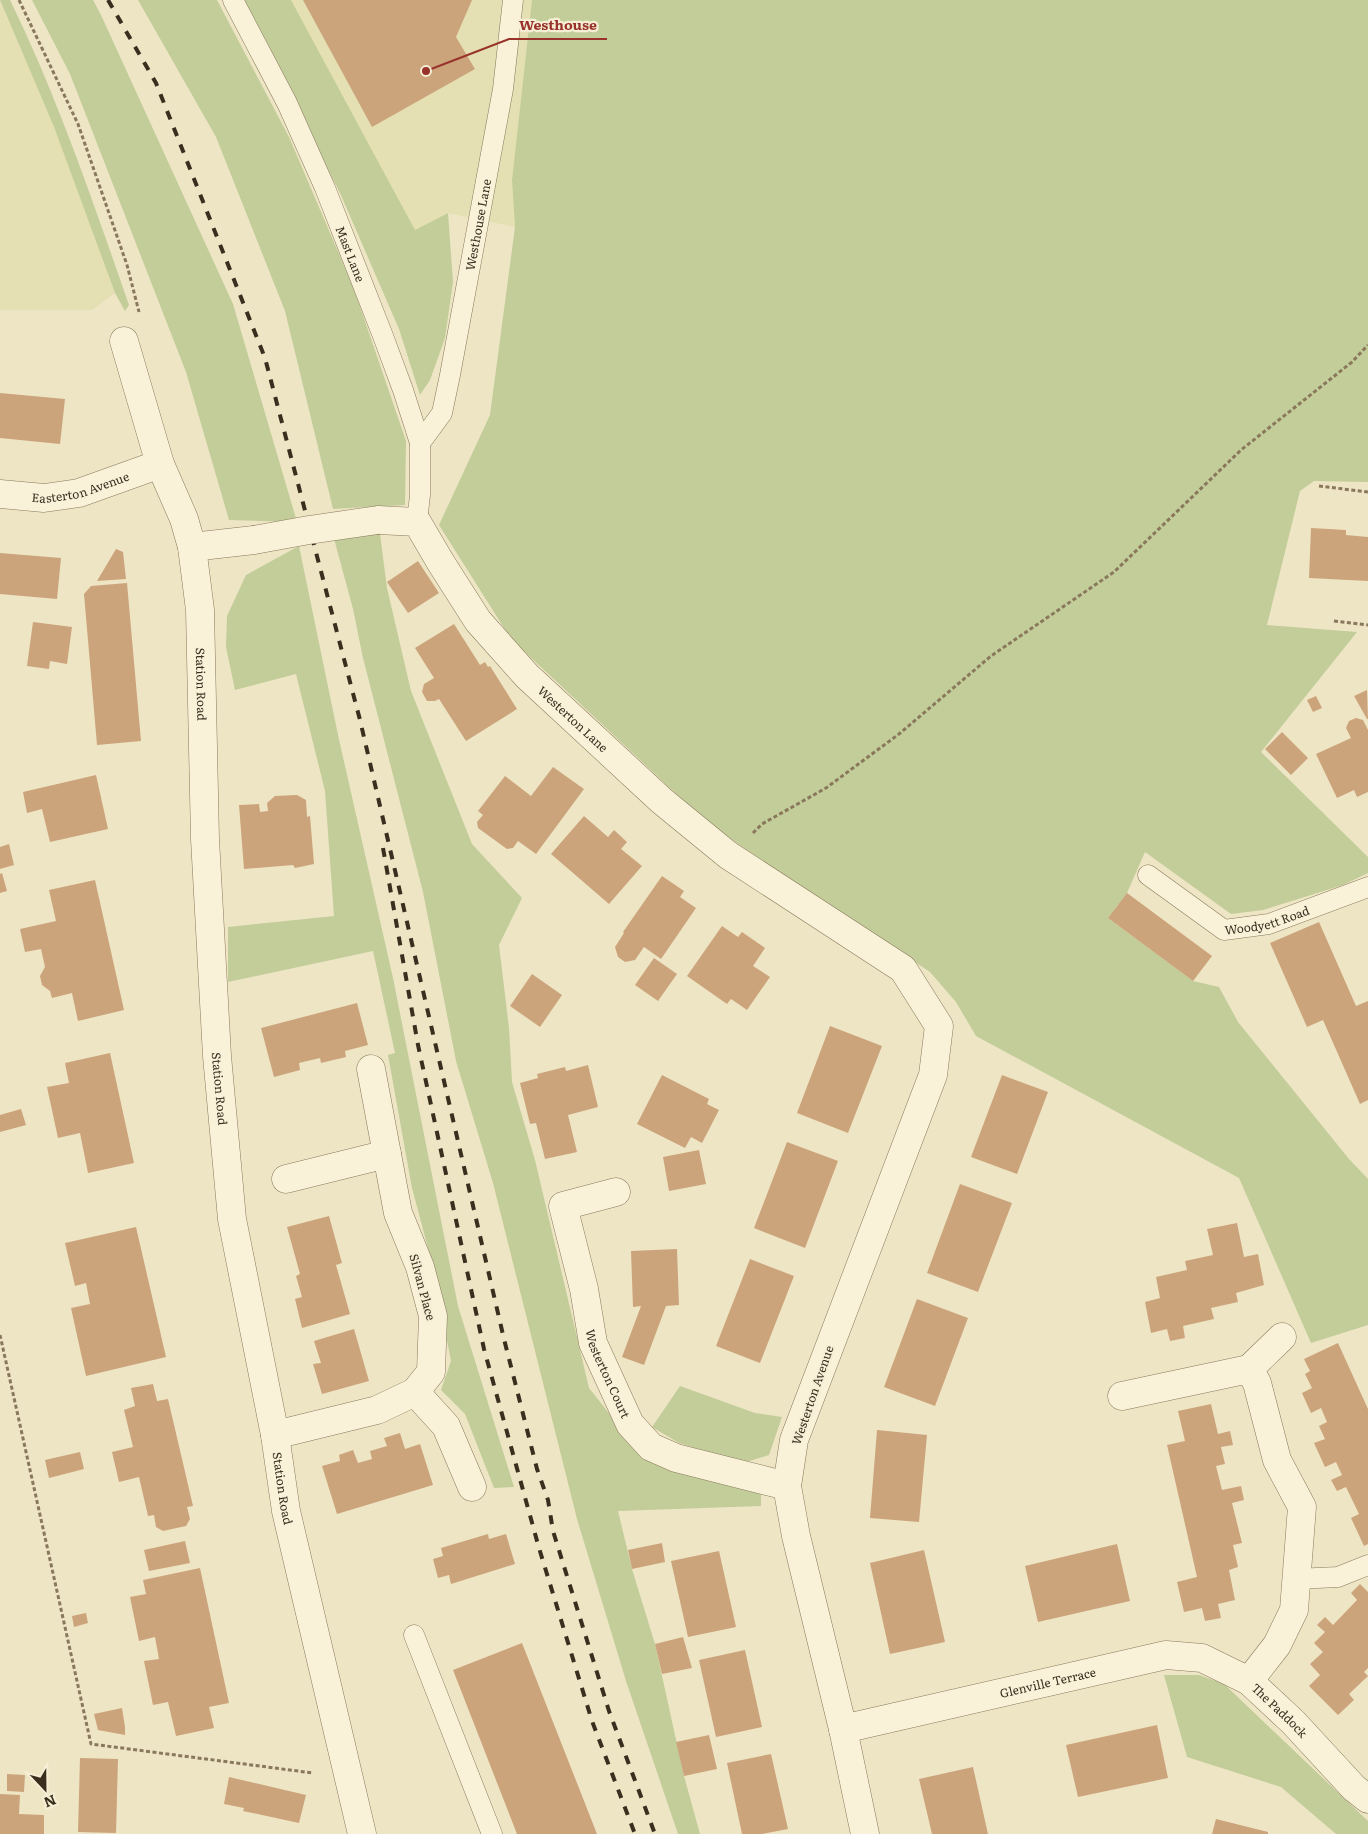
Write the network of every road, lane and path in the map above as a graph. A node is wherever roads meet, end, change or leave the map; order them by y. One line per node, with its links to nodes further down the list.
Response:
1 (19, 0): 4 (path)
2 (233, 0): 6 (lane, Mast Lane)
3 (512, 0): 6 (lane, Westhouse Lane)
4 (124, 341): 7 (street, Station Road)
5 (1368, 345): 15 (path)
6 (420, 443): 11 (lane, Mast Lane)
7 (160, 464): 10 (street, Easterton Avenue); 12 (street, Station Road)
8 (1319, 486): 9 (path)
9 (1368, 492)
10 (0, 494)
11 (417, 522): 12 (street, bridge); 15 (street, Westerton Lane)
12 (192, 547): 28 (street, Station Road)
13 (1334, 622): 14 (path)
14 (1368, 625)
15 (728, 855): 18 (street, Westerton Lane)
16 (1148, 875): 17 (lane, Woodyett Road)
17 (1368, 887)
18 (939, 1026): 29 (street, Westerton Avenue)
19 (371, 1069): 20 (street, Silvan Place)
20 (387, 1154): 21 (street); 26 (street, Silvan Place)
21 (286, 1179)
22 (616, 1192): 29 (street, Westerton Court)
23 (0, 1335): 36 (path)
24 (1282, 1337): 25 (street)
25 (1249, 1369): 27 (street); 32 (street, The Paddock)
26 (415, 1392): 28 (street, Silvan Place); 30 (street)
27 (1122, 1396)
28 (275, 1435): 36 (street, Station Road)
29 (787, 1486): 35 (street, Westerton Avenue)
30 (472, 1487)
31 (1368, 1565): 32 (lane)
32 (1296, 1579): 34 (street, The Paddock)
33 (414, 1635): 39 (lane)
34 (1249, 1680): 35 (street, Glenville Terrace); 37 (street, The Paddock)
35 (843, 1729): 40 (street, Westerton Avenue)
36 (349, 1777): 38 (street, Station Road)
37 (1368, 1799)
38 (362, 1834)
39 (492, 1834)
40 (865, 1834)

